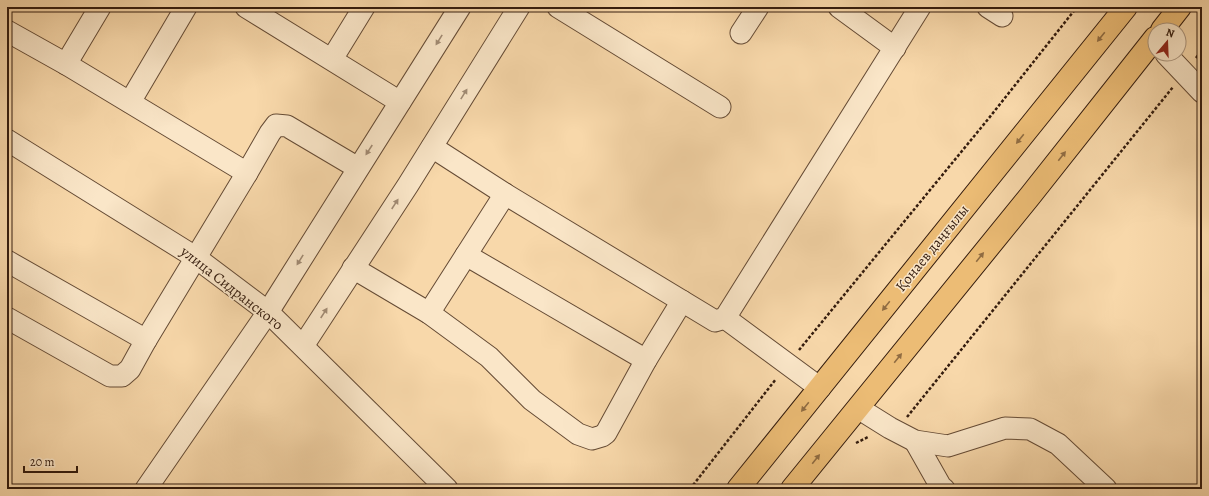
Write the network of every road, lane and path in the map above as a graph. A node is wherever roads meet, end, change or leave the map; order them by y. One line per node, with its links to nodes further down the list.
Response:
1 (100, 7): 22 (street)
2 (186, 7): 25 (street)
3 (246, 7): 20 (street)
4 (364, 7): 20 (street)
5 (460, 7): 26 (street, one-way to 26)
6 (519, 7): 29 (street, one-way to 6)
7 (558, 7): 27 (street)
8 (758, 7): 16 (street)
9 (839, 7): 17 (street)
10 (920, 7): 17 (street)
11 (1077, 7): 45 (path)
12 (1126, 7): 46 (main road, Қонаев даңғылы, one-way to 46)
13 (1180, 7): 14 (main road)
14 (1170, 22)
15 (7, 31): 22 (street)
16 (741, 33)
17 (895, 48): 41 (street)
18 (1202, 50): 23 (path)
19 (1147, 54): 47 (main road, one-way to 19)
20 (332, 59): 26 (street)
21 (1176, 62): 23 (street)
22 (66, 64): 25 (street)
23 (1185, 73): 24 (street); 48 (path)
24 (1202, 92)
25 (130, 102): 31 (street)
26 (400, 102): 30 (street, one-way to 30)
27 (720, 107)
28 (7, 140): 34 (street, улица Сидранского)
29 (432, 147): 32 (street); 36 (street, one-way to 29)
30 (358, 168): 31 (street); 38 (street, one-way to 38)
31 (247, 174): 34 (street)
32 (505, 194): 33 (street); 37 (street)
33 (466, 255): 39 (street); 44 (street)
34 (195, 258): 38 (street, улица Сидранского); 42 (street)
35 (7, 261): 42 (street)
36 (353, 268): 39 (street); 43 (street, one-way to 36)
37 (682, 301): 41 (street); 44 (street)
38 (268, 312): 43 (street, улица Сидранского); 51 (street)
39 (429, 313): 44 (street)
40 (7, 318): 42 (street)
41 (725, 318): 45 (street)
42 (146, 340)
43 (303, 346): 52 (street, улица Сидранского)
44 (646, 360)
45 (788, 364): 46 (street); 53 (path)
46 (820, 388): 54 (main road, Қонаев даңғылы, one-way to 54)
47 (858, 408): 48 (street); 55 (main road, one-way to 47)
48 (890, 428): 49 (street); 50 (path)
49 (915, 441): 56 (street); 57 (street)
50 (852, 447)
51 (146, 489)
52 (447, 489)
53 (690, 489)
54 (738, 489)
55 (792, 489)
56 (944, 489)
57 (1106, 489)

